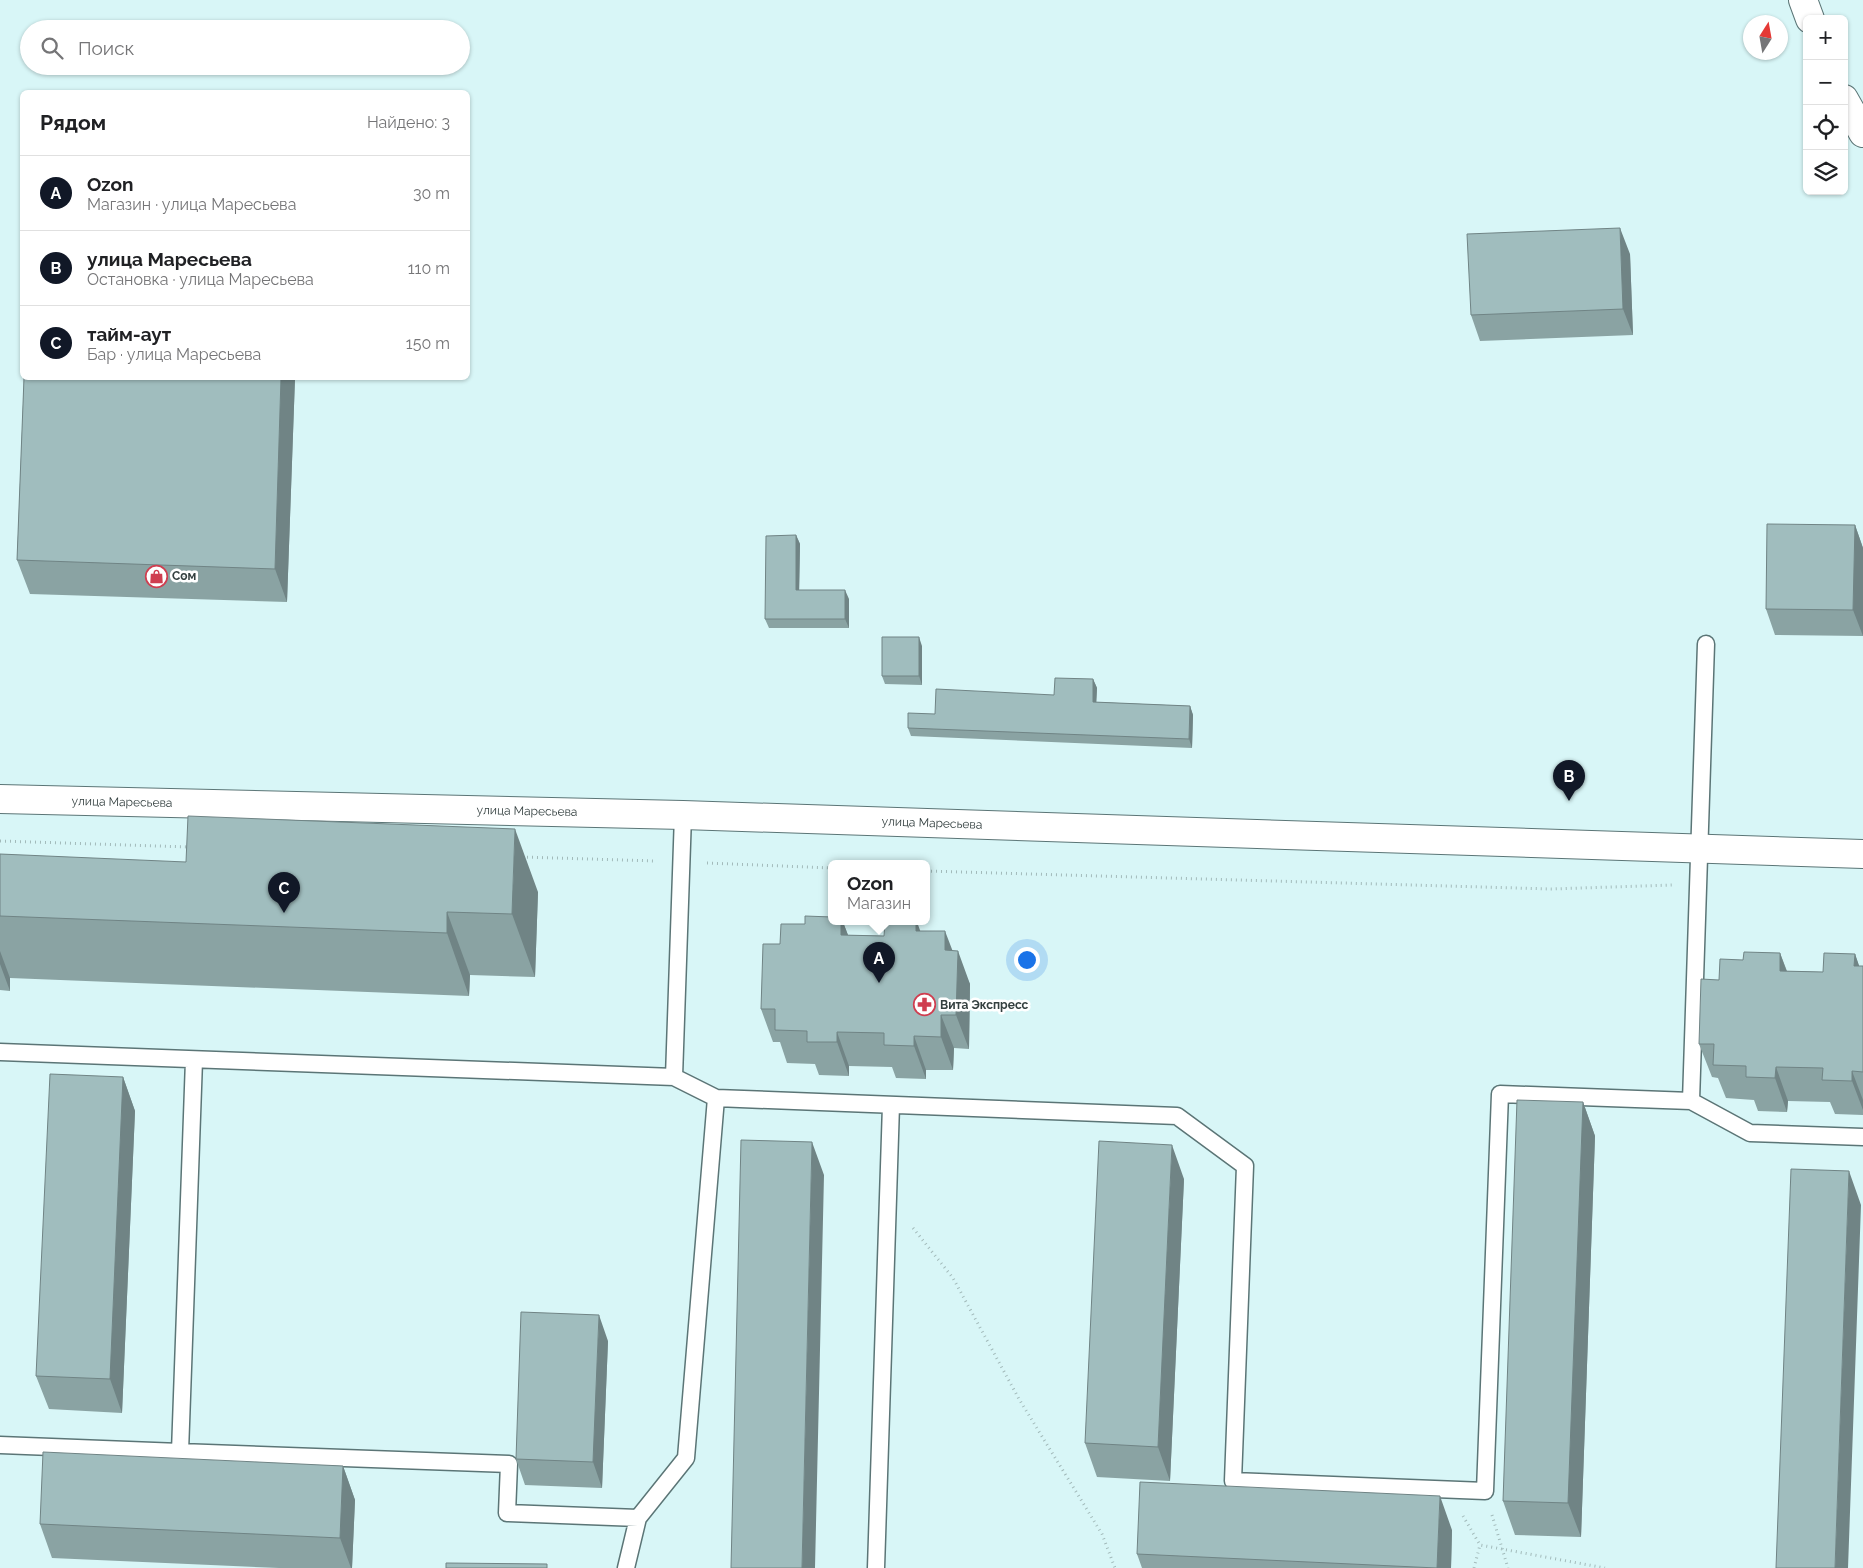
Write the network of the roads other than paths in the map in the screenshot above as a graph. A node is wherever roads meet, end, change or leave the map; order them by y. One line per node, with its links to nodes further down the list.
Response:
1 (1803, 0): 2 (street)
2 (1809, 15)
3 (1847, 105): 4 (street)
4 (1863, 133)
5 (1706, 644): 8 (lane)
6 (0, 799): 7 (street, улица Маресьева)
7 (683, 815): 8 (street, улица Маресьева); 12 (lane)
8 (1699, 848): 9 (street, улица Маресьева); 14 (lane)
9 (1863, 854)
10 (0, 1052): 11 (lane)
11 (194, 1060): 12 (lane); 18 (lane)
12 (674, 1077): 13 (lane)
13 (716, 1098): 15 (lane); 19 (lane)
14 (1691, 1101): 15 (lane); 16 (lane)
15 (891, 1105): 21 (lane)
16 (1863, 1137)
17 (0, 1445): 18 (lane)
18 (180, 1452): 19 (lane)
19 (638, 1518): 20 (lane)
20 (626, 1568)
21 (876, 1568)

